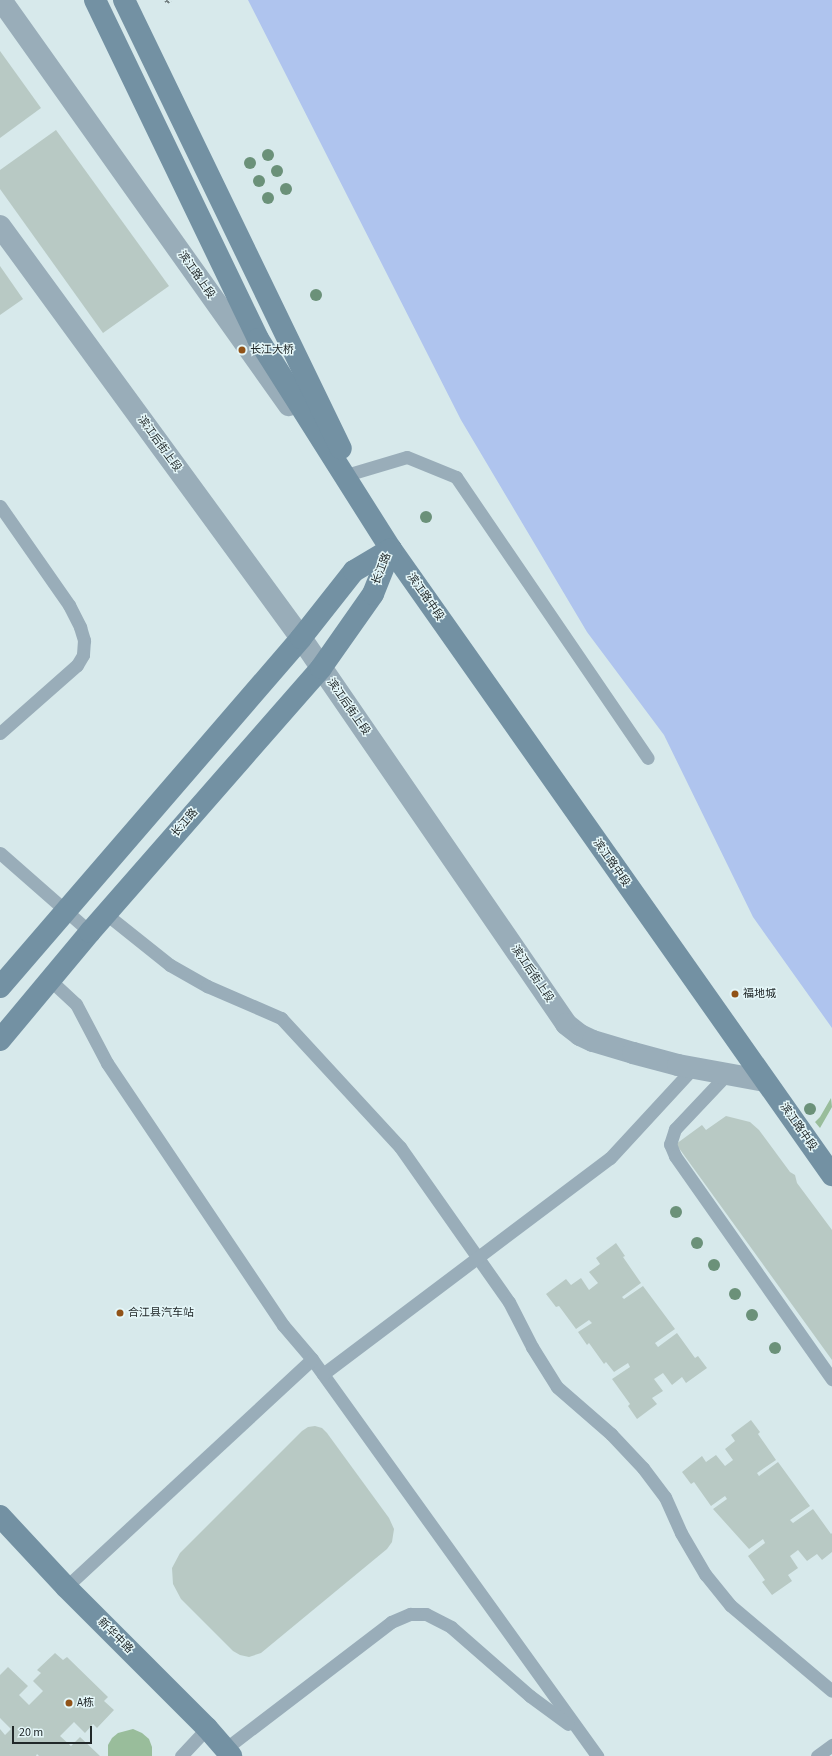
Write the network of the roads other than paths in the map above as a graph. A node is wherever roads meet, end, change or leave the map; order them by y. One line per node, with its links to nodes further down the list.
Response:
1 (1, 0): 7 (street, 滨江路上段)
2 (95, 0): 7 (main road)
3 (124, 0): 5 (main road)
4 (0, 226): 8 (street, 滨江后街上段)
5 (353, 473): 7 (main road); 11 (lane)
6 (0, 506): 10 (lane)
7 (391, 549): 8 (main road, 长江路); 9 (main road, 长江路); 22 (main road, 滨江路中段)
8 (301, 638): 9 (street, 滨江后街上段); 13 (main road, 长江路)
9 (321, 668): 14 (main road, 长江路); 20 (street, 滨江后街上段)
10 (0, 733)
11 (648, 758)
12 (0, 853): 13 (lane)
13 (66, 910): 15 (lane); 17 (main road, 长江路)
14 (106, 914): 15 (main road, 长江路); 24 (lane)
15 (90, 932): 16 (main road, 长江路)
16 (50, 980): 18 (main road, 长江路); 25 (lane)
17 (2, 985): 18 (main road)
18 (26, 1007): 19 (main road, 长江路)
19 (0, 1040)
20 (693, 1068): 21 (street, 滨江后街上段); 24 (lane)
21 (726, 1074): 22 (street, 滨江后街上段); 27 (lane)
22 (766, 1081): 23 (main road, 滨江路中段)
23 (832, 1175)
24 (478, 1257): 26 (lane); 30 (lane)
25 (312, 1359): 26 (lane); 29 (lane)
26 (323, 1374): 32 (lane)
27 (832, 1379)
28 (0, 1516): 29 (main road, 新华中路)
29 (66, 1587): 31 (main road, 新华中路)
30 (832, 1691)
31 (207, 1728): 34 (main road, 新华中路); 35 (lane)
32 (579, 1731): 34 (lane); 36 (lane)
33 (832, 1745): 37 (lane)
34 (228, 1752)
35 (181, 1756)
36 (597, 1756)
37 (817, 1756)

